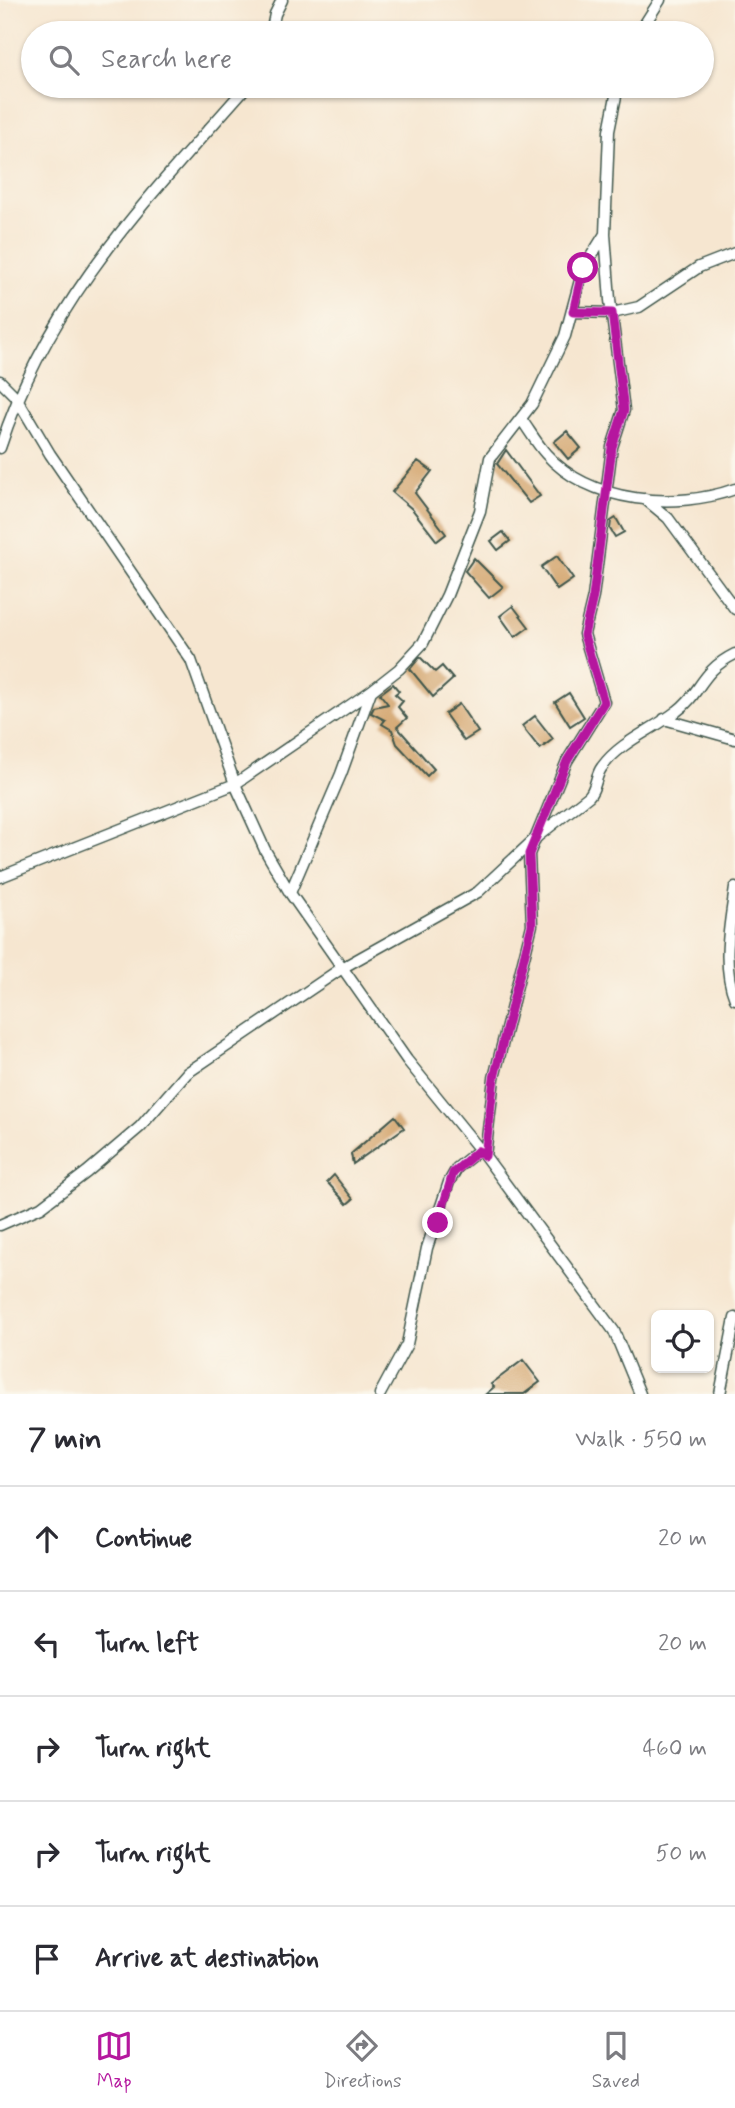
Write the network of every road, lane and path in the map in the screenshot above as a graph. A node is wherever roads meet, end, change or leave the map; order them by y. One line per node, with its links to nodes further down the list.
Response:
1 (282, 0): 3 (street)
2 (660, 0): 4 (street)
3 (274, 21)
4 (647, 21)
5 (236, 98): 12 (street)
6 (616, 98): 7 (street)
7 (605, 233): 9 (street); 10 (street)
8 (735, 253): 10 (street)
9 (573, 312): 10 (street); 13 (street)
10 (612, 313): 16 (street)
11 (0, 381): 12 (street)
12 (16, 397): 14 (street); 23 (street)
13 (521, 419): 16 (street); 20 (street)
14 (0, 448)
15 (735, 489): 17 (street)
16 (606, 491): 17 (street); 24 (street)
17 (643, 498): 18 (street)
18 (735, 609)
19 (735, 654): 21 (street)
20 (371, 691): 23 (street); 27 (street)
21 (664, 719): 22 (street); 24 (street)
22 (735, 739)
23 (235, 784): 25 (street); 27 (street)
24 (538, 836): 28 (street); 30 (street)
25 (0, 877)
26 (735, 888): 29 (street)
27 (290, 893): 28 (street)
28 (342, 968): 30 (street); 31 (street)
29 (735, 999)
30 (482, 1154): 33 (street); 34 (street)
31 (0, 1225)
32 (735, 1318): 35 (street)
33 (380, 1394)
34 (640, 1394)
35 (720, 1394)

